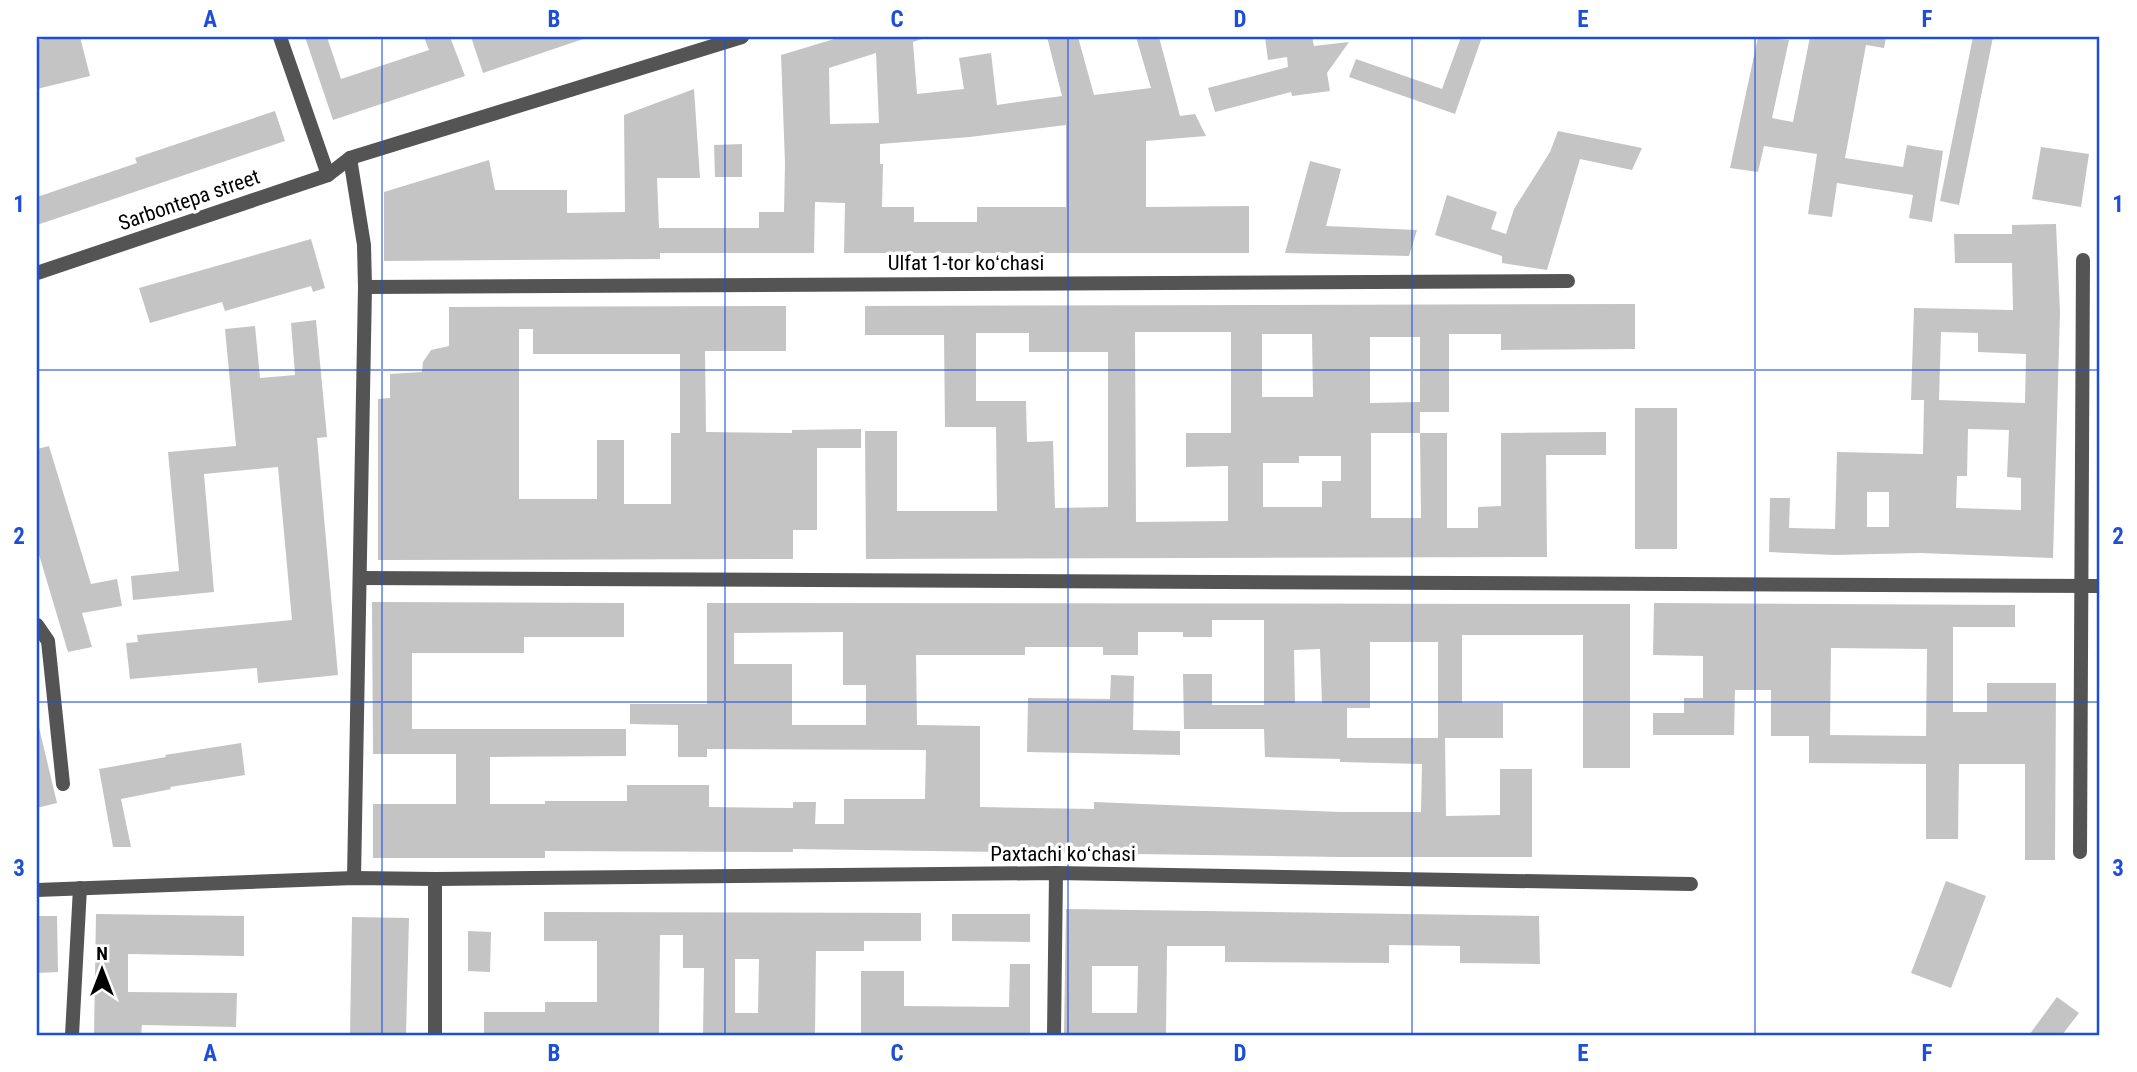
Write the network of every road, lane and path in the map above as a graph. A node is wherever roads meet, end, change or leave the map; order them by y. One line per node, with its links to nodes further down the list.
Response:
1 (280, 37): 4 (street)
2 (742, 37): 3 (street)
3 (350, 158): 4 (street, Sarbontepa street); 8 (street)
4 (328, 176): 6 (street, Sarbontepa street)
5 (2083, 260): 10 (street)
6 (37, 273)
7 (1567, 281): 8 (street, Ulfat 1-tor koʻchasi)
8 (365, 287): 9 (street)
9 (360, 578): 10 (street); 16 (street)
10 (2082, 586): 11 (street); 14 (street)
11 (2100, 586)
12 (37, 625): 13 (street)
13 (64, 784)
14 (2080, 852)
15 (1056, 873): 17 (street, Paxtachi koʻchasi); 18 (street, Paxtachi koʻchasi); 23 (street)
16 (354, 878): 17 (street, Paxtachi koʻchasi); 19 (street, Paxtachi koʻchasi)
17 (435, 879): 22 (street)
18 (1691, 884)
19 (80, 888): 20 (street, Paxtachi koʻchasi); 21 (street)
20 (37, 890)
21 (72, 1035)
22 (435, 1035)
23 (1054, 1035)

